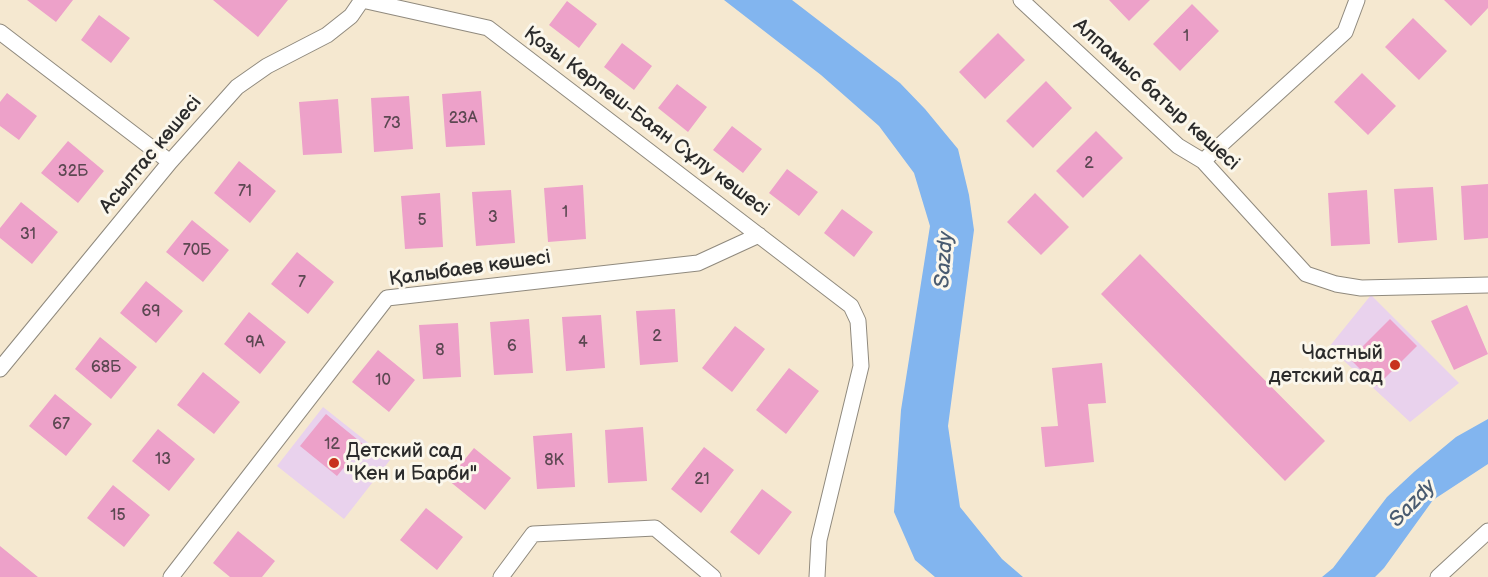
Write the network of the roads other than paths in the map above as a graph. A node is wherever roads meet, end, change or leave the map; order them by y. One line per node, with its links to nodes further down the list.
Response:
1 (362, 0): 6 (street, Асылтас көшесі); 7 (street, Қозы Көрпеш-Баян Сұлу көшесі)
2 (1021, 0): 5 (street, Алпамыс батыр көшесі)
3 (1357, 0): 5 (street)
4 (0, 32): 6 (street)
5 (1203, 161): 8 (street, Алпамыс батыр көшесі)
6 (170, 162): 9 (street, Асылтас көшесі)
7 (759, 235): 11 (street, Қалыбаев көшесі); 14 (street, Қозы Көрпеш-Баян Сұлу көшесі)
8 (1488, 285)
9 (0, 369)
10 (1488, 531): 15 (street)
11 (171, 577)
12 (501, 577): 13 (street)
13 (713, 577)
14 (817, 577)
15 (1438, 577)

